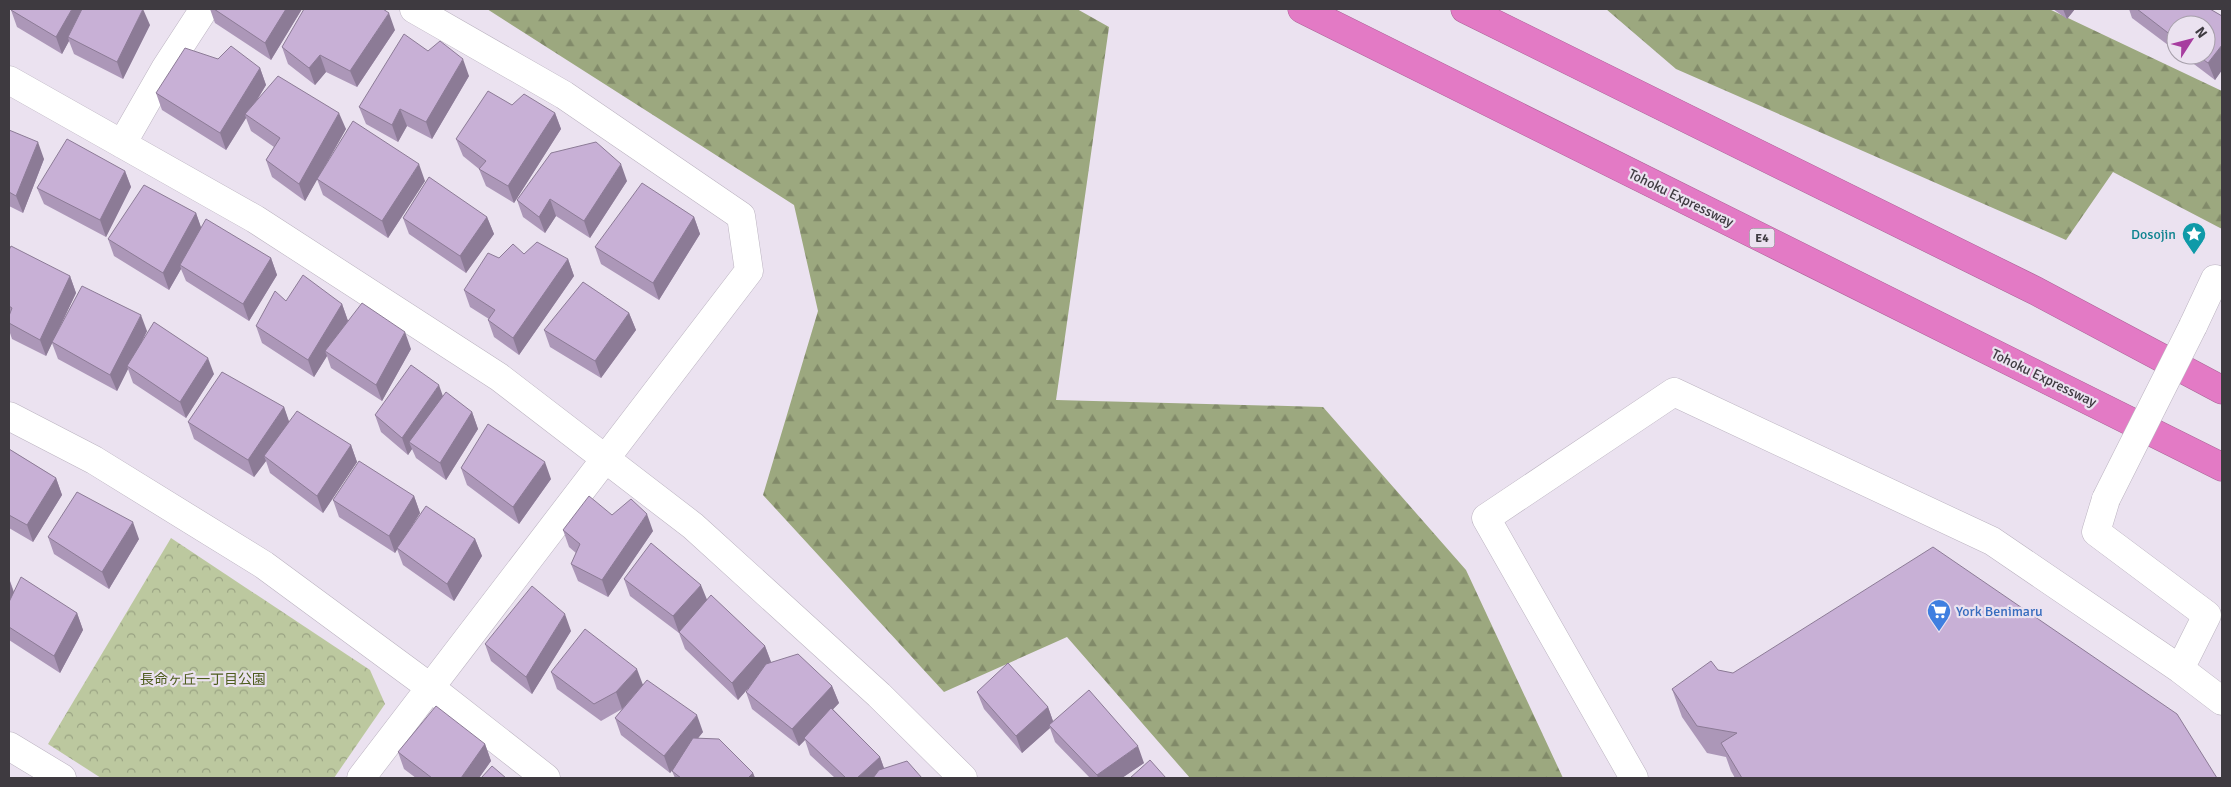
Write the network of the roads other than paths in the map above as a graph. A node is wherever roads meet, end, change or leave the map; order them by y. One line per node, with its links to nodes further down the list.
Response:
1 (204, 9): 6 (street)
2 (414, 9): 10 (street)
3 (1302, 9): 11 (highway, Tohoku Expressway / E4)
4 (1466, 9): 8 (highway)
5 (9, 80): 6 (street)
6 (122, 144): 10 (street)
7 (2222, 284): 12 (street, bridge)
8 (2222, 390)
9 (9, 416): 13 (street)
10 (604, 458): 13 (street); 19 (street)
11 (2222, 467)
12 (2180, 669): 14 (street); 20 (street)
13 (431, 688): 17 (street); 18 (street)
14 (2222, 701)
15 (9, 746): 16 (street)
16 (62, 778)
17 (361, 778)
18 (546, 778)
19 (963, 778)
20 (1634, 778)

